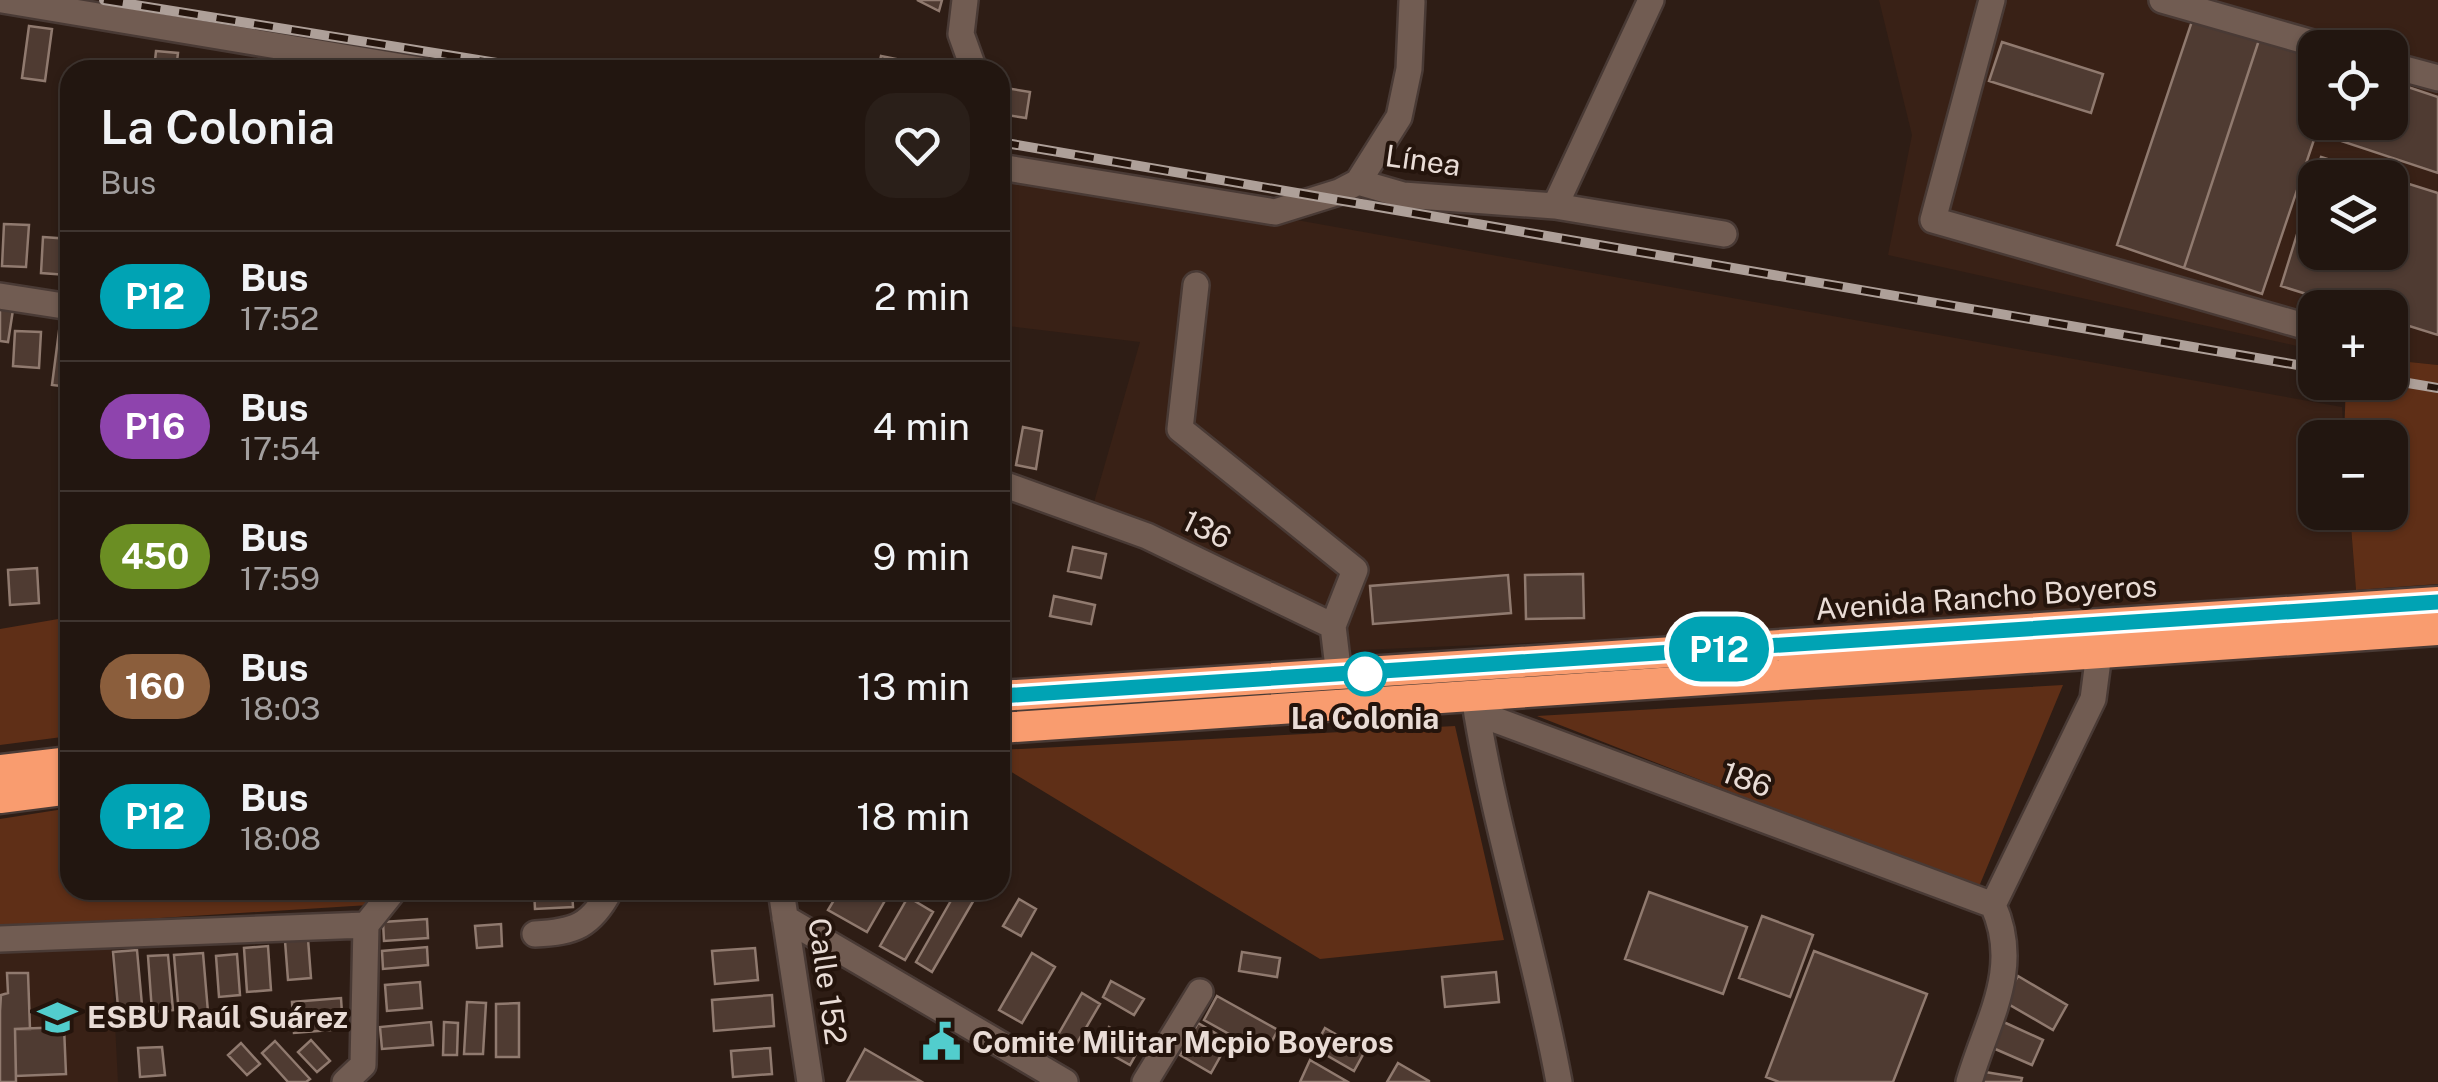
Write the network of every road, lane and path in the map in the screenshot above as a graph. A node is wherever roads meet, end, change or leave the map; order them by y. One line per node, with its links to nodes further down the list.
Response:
1 (2, 0): 8 (street)
2 (964, 0): 9 (street)
3 (1651, 0): 14 (street)
4 (1992, 0): 19 (street)
5 (2162, 0): 7 (street)
6 (1412, 2): 13 (street)
7 (2298, 39)
8 (361, 60)
9 (970, 60)
10 (2408, 69): 11 (street)
11 (2438, 78)
12 (1010, 169): 13 (street, Línea)
13 (1358, 182): 14 (street, Línea)
14 (1555, 206): 15 (street, Línea)
15 (1724, 234)
16 (1196, 285): 22 (street)
17 (0, 296): 18 (street)
18 (60, 305)
19 (2298, 324)
20 (1010, 487): 22 (street, 136)
21 (2438, 602): 25 (highway, Avenida Rancho Boyeros)
22 (1334, 626): 25 (street)
23 (2438, 630): 24 (highway, Avenida Rancho Boyeros)
24 (2099, 653): 27 (highway, Avenida Rancho Boyeros); 36 (street)
25 (1339, 676): 26 (highway, Avenida Rancho Boyeros)
26 (1010, 695)
27 (1476, 703): 28 (highway, Avenida Rancho Boyeros); 36 (street, 186); 46 (street)
28 (1010, 727)
29 (60, 763): 30 (highway)
30 (0, 770)
31 (60, 790): 32 (highway)
32 (0, 798)
33 (386, 900): 38 (street)
34 (605, 900): 39 (street)
35 (783, 900): 37 (street, Calle 152)
36 (1993, 906): 47 (street)
37 (786, 918): 43 (street, Calle 152); 44 (street)
38 (366, 925): 40 (street); 42 (street)
39 (535, 934)
40 (0, 939)
41 (1200, 992): 45 (street)
42 (360, 1076)
43 (810, 1082)
44 (1064, 1082)
45 (1146, 1082)
46 (1559, 1082)
47 (1969, 1082)

